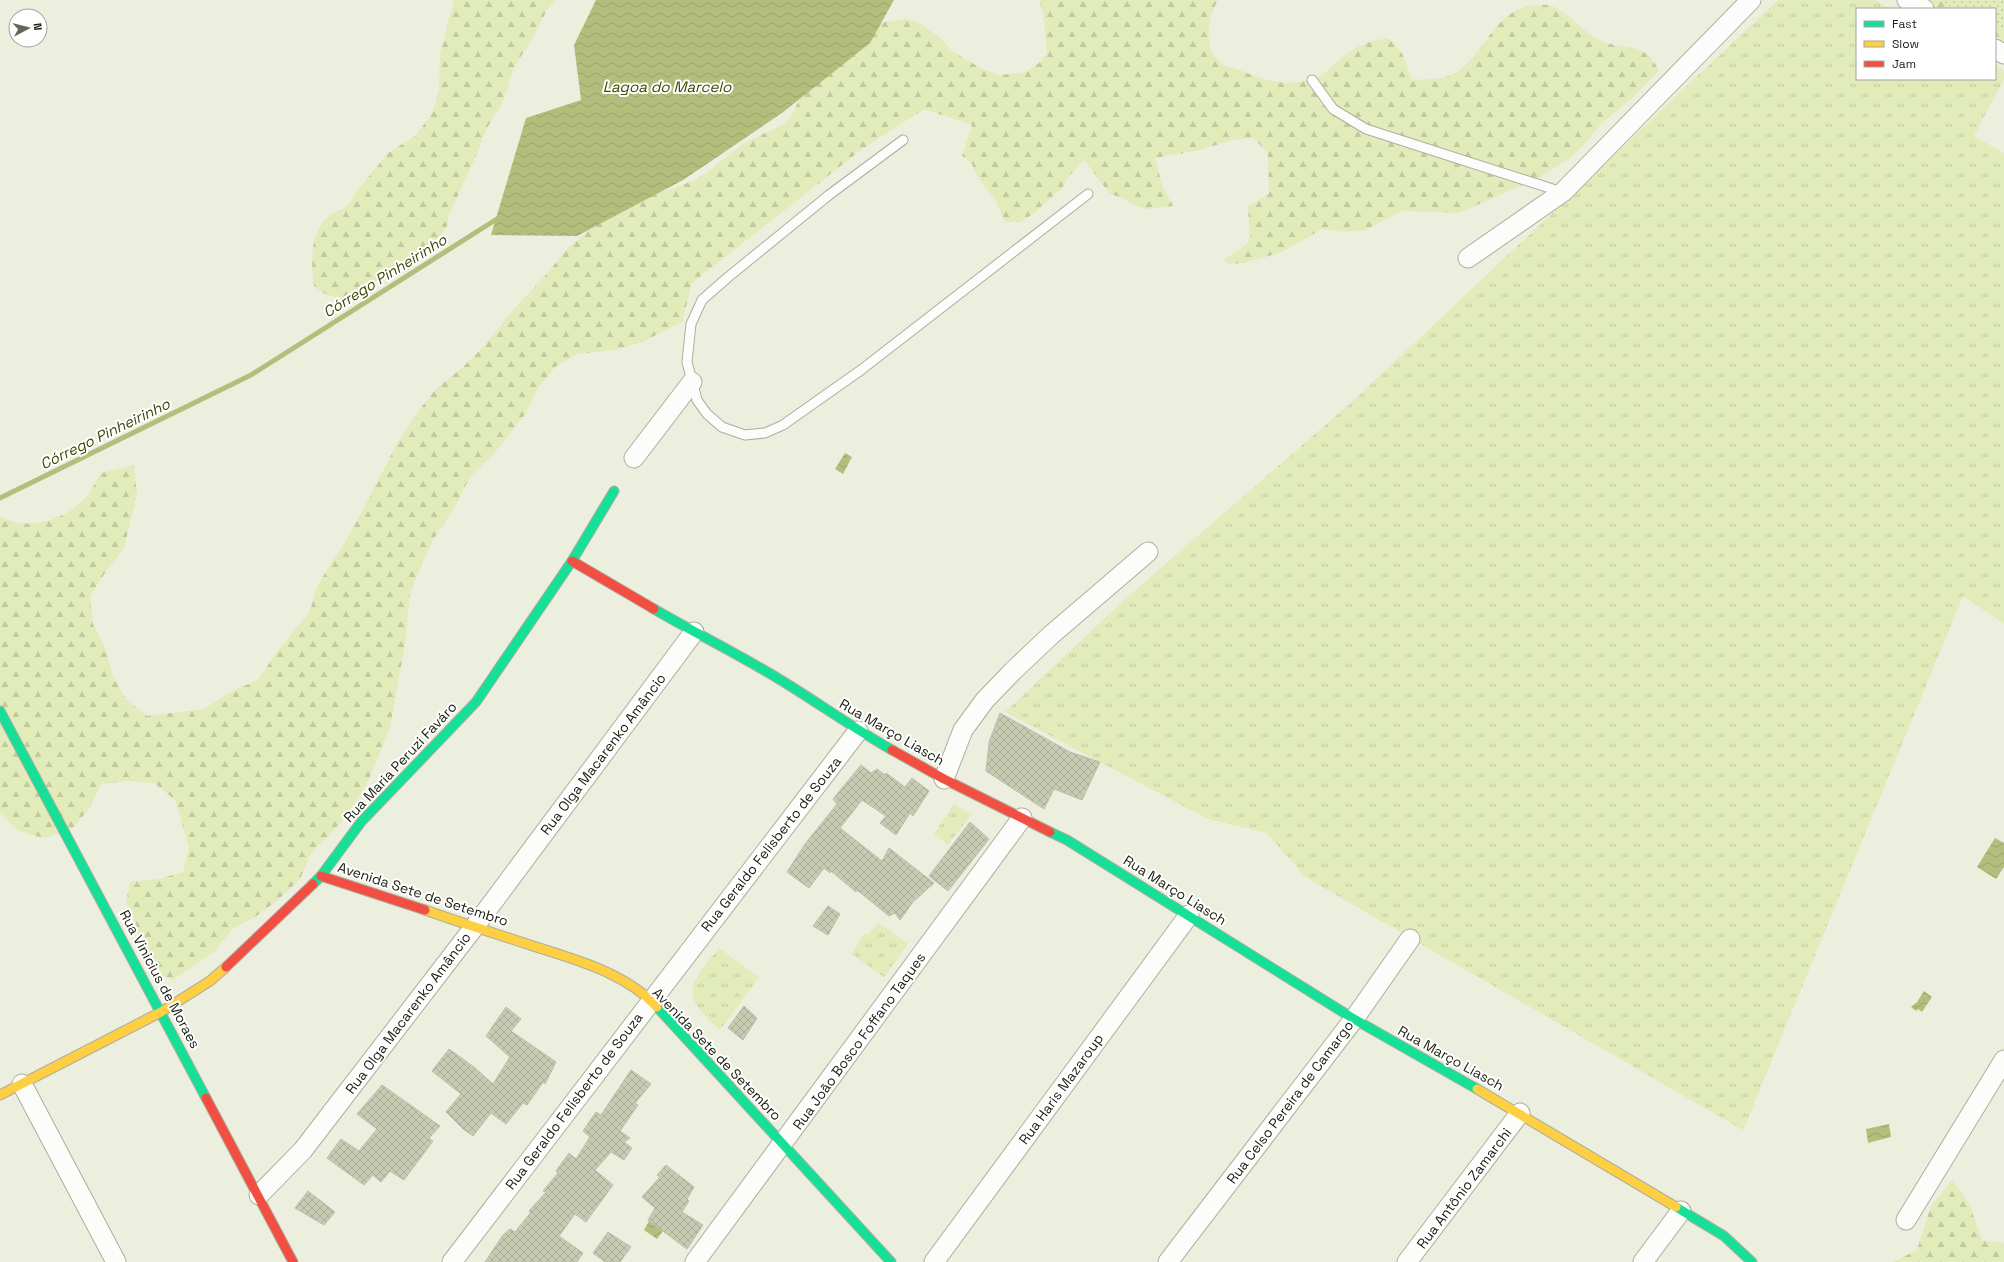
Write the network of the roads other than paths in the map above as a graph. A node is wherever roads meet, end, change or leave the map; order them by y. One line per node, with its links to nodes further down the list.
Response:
1 (1751, 0): 6 (street)
2 (1908, 0): 3 (street)
3 (1922, 8)
4 (1312, 80): 6 (lane)
5 (903, 140): 9 (lane)
6 (1563, 192): 8 (street)
7 (1088, 194): 9 (lane)
8 (1468, 258)
9 (692, 382): 10 (street)
10 (634, 458)
11 (614, 491): 13 (street, Rua Maria Peruzi Faváro)
12 (1148, 552): 17 (street)
13 (572, 561): 14 (street, Rua Março Liasch); 19 (street, Rua Maria Peruzi Faváro)
14 (694, 632): 16 (street, Rua Março Liasch); 21 (street, Rua Olga Macarenko Amâncio)
15 (0, 710): 24 (street, Rua Vinicius de Moraes)
16 (858, 731): 17 (street, Rua Março Liasch); 23 (street, Rua Geraldo Felisberto de Souza)
17 (944, 779): 18 (street, Rua Março Liasch)
18 (1022, 818): 20 (street, Rua Março Liasch); 30 (street, Rua João Bosco Foffano Taques)
19 (321, 876): 21 (street, Avenida Sete de Setembro); 24 (street, Rua Maria Peruzi Faváro)
20 (1189, 915): 25 (street, Rua Março Liasch); 39 (street, Rua Haris Mazaroup)
21 (475, 926): 23 (street, Avenida Sete de Setembro); 31 (street, Rua Olga Macarenko Amâncio)
22 (1410, 940): 25 (street, Rua Celso Pereira de Camargo)
23 (650, 1001): 30 (street, Avenida Sete de Setembro); 36 (street, Rua Geraldo Felisberto de Souza)
24 (162, 1012): 27 (street, Rua Maria Peruzi Faváro); 31 (street, Rua Vinicius de Moraes)
25 (1354, 1020): 29 (street, Rua Março Liasch); 40 (street, Rua Celso Pereira de Camargo)
26 (2004, 1060): 33 (street)
27 (22, 1084): 28 (street, Rua Maria Peruzi Faváro); 34 (street)
28 (0, 1095)
29 (1520, 1113): 32 (street, Rua Março Liasch); 41 (street, Rua Antônio Zamarchi)
30 (783, 1144): 37 (street, Rua João Bosco Foffano Taques); 38 (street, Avenida Sete de Setembro)
31 (259, 1195): 35 (street, Rua Vinicius de Moraes)
32 (1681, 1211): 42 (street); 43 (street, Rua Março Liasch)
33 (1906, 1220)
34 (116, 1262)
35 (293, 1262)
36 (452, 1262)
37 (695, 1262)
38 (891, 1262)
39 (934, 1262)
40 (1168, 1262)
41 (1407, 1262)
42 (1643, 1262)
43 (1752, 1262)

